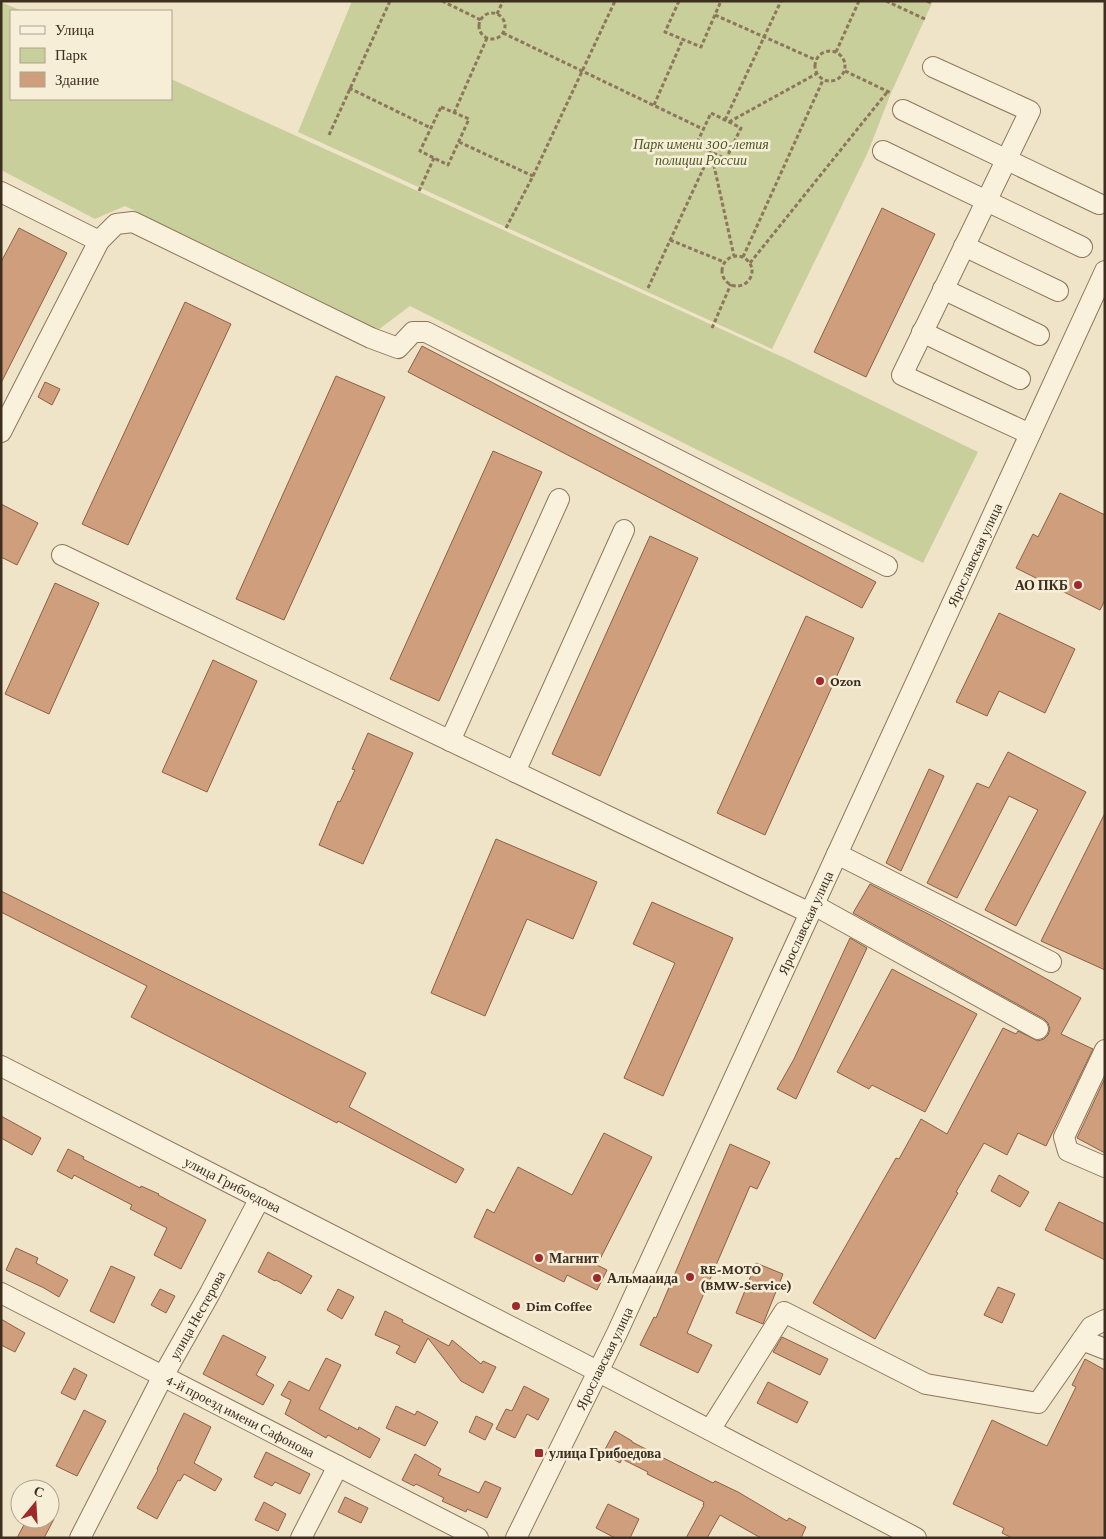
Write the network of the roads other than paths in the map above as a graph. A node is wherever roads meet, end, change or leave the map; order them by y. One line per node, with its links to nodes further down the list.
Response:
1 (933, 67): 4 (street)
2 (903, 110): 4 (street)
3 (884, 151): 6 (street)
4 (1006, 159): 6 (street); 7 (street)
5 (1, 192): 8 (street)
6 (986, 200): 9 (street); 10 (street)
7 (1099, 204)
8 (99, 241): 17 (street); 22 (street)
9 (964, 246): 12 (street); 13 (street)
10 (1082, 247)
11 (1105, 271): 18 (street, Ярославская улица)
12 (943, 289): 14 (street); 15 (street)
13 (1058, 291)
14 (922, 332): 16 (street); 18 (street)
15 (1039, 336)
16 (1020, 379)
17 (1, 432)
18 (1030, 434): 25 (street, Ярославская улица)
19 (559, 499): 23 (street)
20 (624, 530): 24 (street)
21 (62, 555): 23 (street)
22 (888, 566)
23 (450, 741): 24 (street)
24 (515, 772): 26 (street)
25 (838, 854): 26 (street, Ярославская улица); 27 (street)
26 (812, 909): 28 (street); 37 (street, Ярославская улица)
27 (1051, 962)
28 (1038, 1029)
29 (1105, 1050): 31 (street)
30 (1, 1066): 32 (street, улица Грибоедова)
31 (1105, 1167)
32 (260, 1198): 37 (street, улица Грибоедова); 38 (street, улица Нестерова)
33 (1, 1293): 38 (street, 4-й проезд имени Сафонова)
34 (1105, 1320): 35 (street)
35 (1082, 1340): 36 (street); 39 (street)
36 (1105, 1348)
37 (599, 1372): 39 (street, улица Грибоедова); 44 (street, Ярославская улица)
38 (163, 1376): 40 (street, 4-й проезд имени Сафонова); 41 (street, улица Нестерова)
39 (710, 1430): 45 (street, улица Грибоедова)
40 (338, 1466): 42 (street); 43 (street, 4-й проезд имени Сафонова)
41 (80, 1538)
42 (301, 1538)
43 (478, 1538)
44 (516, 1538)
45 (916, 1538)

